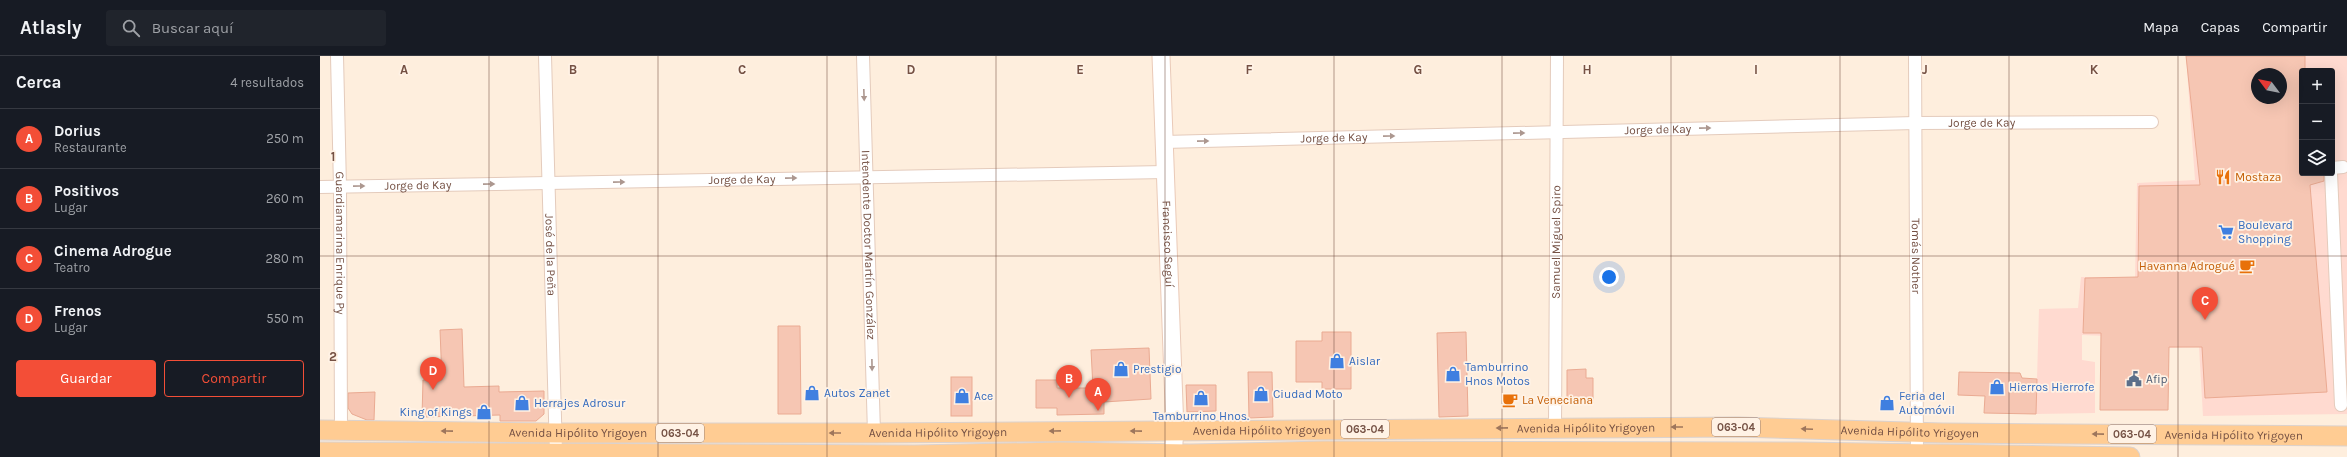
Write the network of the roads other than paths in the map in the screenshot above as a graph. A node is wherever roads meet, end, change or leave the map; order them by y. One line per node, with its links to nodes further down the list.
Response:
1 (338, 56): 16 (street, Guardiamarina Enrique Py)
2 (545, 56): 14 (street, José de la Peña)
3 (863, 56): 12 (street, Intendente Doctor Martín González, one-way to 12)
4 (1160, 56): 10 (street, Francisco Seguí)
5 (1557, 56): 9 (street, Samuel Miguel Spiro)
6 (1915, 56): 8 (street, Tomás Nother)
7 (2152, 122): 8 (street, Jorge de Kay)
8 (1915, 123): 9 (street, Jorge de Kay, one-way to 8); 24 (street, Tomás Nother)
9 (1557, 132): 10 (street, Jorge de Kay, one-way to 9); 18 (street, Samuel Miguel Spiro)
10 (1164, 142): 11 (street, Francisco Seguí)
11 (1165, 172): 12 (street, Jorge de Kay); 25 (street, Francisco Seguí)
12 (867, 176): 14 (street, Jorge de Kay, one-way to 12); 27 (street, Intendente Doctor Martín González, one-way to 27)
13 (2331, 176): 17 (street)
14 (549, 184): 16 (street, Jorge de Kay, one-way to 14); 26 (street, José de la Peña)
15 (320, 187): 16 (street, Jorge de Kay)
16 (340, 187): 20 (street, Guardiamarina Enrique Py)
17 (2341, 405)
18 (1555, 428): 21 (main road, Avenida Hipólito Yrigoyen / 063-04, one-way to 18); 25 (main road, Avenida Hipólito Yrigoyen / 063-04, one-way to 25)
19 (320, 430): 20 (main road, Avenida Hipólito Yrigoyen / 063-04)
20 (341, 430): 22 (main road, Avenida Hipólito Yrigoyen / 063-04, one-way to 20)
21 (1830, 430): 24 (main road, Avenida Hipólito Yrigoyen / 063-04); 36 (street)
22 (486, 431): 26 (main road, Avenida Hipólito Yrigoyen / 063-04); 34 (street)
23 (1094, 431): 25 (main road, Avenida Hipólito Yrigoyen / 063-04, one-way to 23); 27 (main road, Avenida Hipólito Yrigoyen / 063-04, one-way to 27); 35 (street)
24 (1916, 431): 28 (main road, Avenida Hipólito Yrigoyen / 063-04, one-way to 24); 37 (street, Tomás Nother)
25 (1175, 432): 31 (street, Francisco Seguí)
26 (556, 433): 27 (main road, Avenida Hipólito Yrigoyen / 063-04, one-way to 26); 30 (street, José de la Peña)
27 (874, 433)
28 (2347, 436)
29 (320, 452): 34 (main road, Avenida Hipólito Yrigoyen / 063-04)
30 (556, 454): 34 (main road, Avenida Hipólito Yrigoyen / 063-04); 38 (main road, Avenida Hipólito Yrigoyen / 063-04)
31 (1173, 454): 32 (main road, Avenida Hipólito Yrigoyen / 063-04); 35 (main road, Avenida Hipólito Yrigoyen / 063-04)
32 (1324, 454): 33 (main road, Avenida Hipólito Yrigoyen / 063-04)
33 (1555, 454): 36 (main road, Avenida Hipólito Yrigoyen / 063-04)
34 (486, 455)
35 (1095, 455): 39 (main road, Avenida Hipólito Yrigoyen / 063-04)
36 (1829, 455): 37 (main road, Avenida Hipólito Yrigoyen / 063-04)
37 (1917, 455): 40 (main road, Avenida Hipólito Yrigoyen / 063-04)
38 (749, 456): 39 (main road, Avenida Hipólito Yrigoyen / 063-04)
39 (915, 456)
40 (2064, 456): 41 (main road, Avenida Hipólito Yrigoyen / 063-04)
41 (2130, 457)

